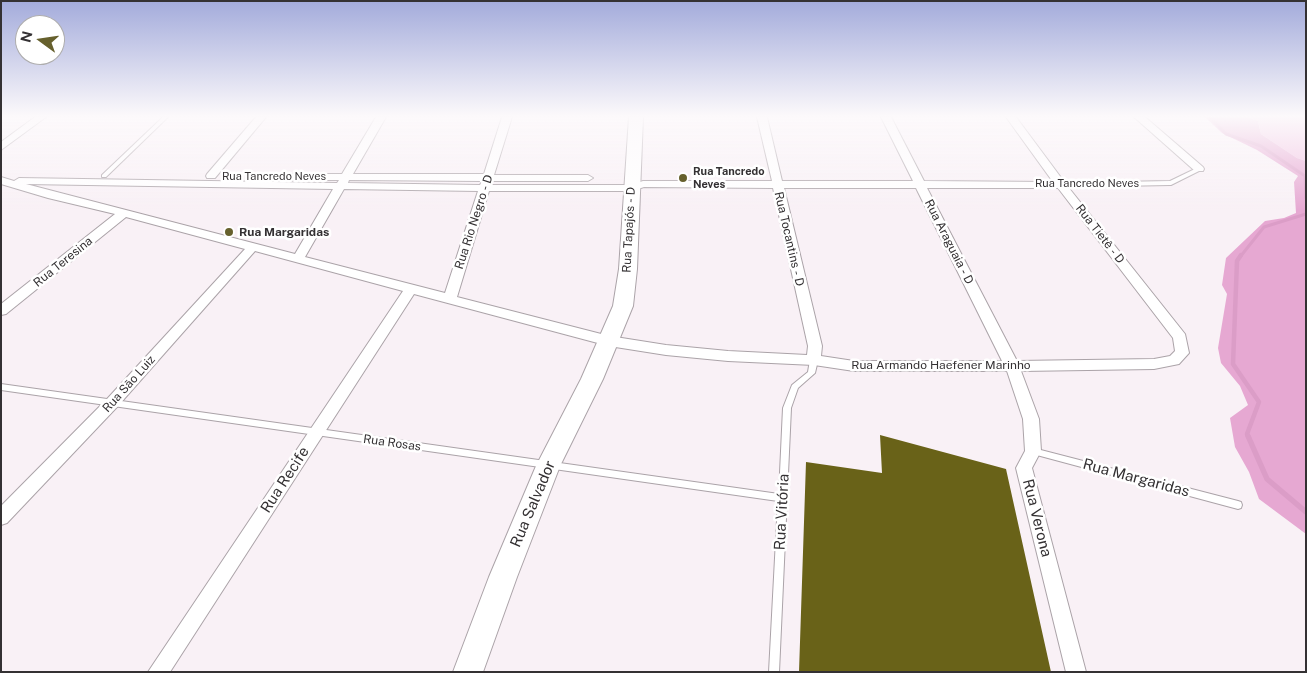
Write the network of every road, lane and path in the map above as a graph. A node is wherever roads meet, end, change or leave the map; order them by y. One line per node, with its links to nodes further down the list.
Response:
1 (133, 148): 11 (lane)
2 (234, 148): 12 (street)
3 (363, 148): 15 (street)
4 (497, 148): 16 (street, Rua Rio Negro - D)
5 (636, 148): 17 (street, Rua Tapajós - D)
6 (769, 148): 18 (street, Rua Tocantins - D)
7 (902, 148): 19 (street, Rua Araguaia - D)
8 (1034, 148): 20 (street, Rua Tietê - D)
9 (1175, 148): 10 (street)
10 (1199, 169): 20 (lane, Rua Tancredo Neves)
11 (104, 176): 12 (street, Rua Tancredo Neves); 13 (street, Rua Tancredo Neves)
12 (211, 176): 15 (street, Rua Tancredo Neves)
13 (2, 181): 14 (street, Rua Tancredo Neves); 21 (street)
14 (74, 182): 15 (street, Rua Tancredo Neves); 21 (street)
15 (343, 182): 16 (street, Rua Tancredo Neves); 24 (street)
16 (486, 183): 17 (street, Rua Tancredo Neves); 26 (street, Rua Rio Negro - D)
17 (636, 184): 18 (street, Rua Tancredo Neves); 28 (street, Rua Tapajós - D)
18 (776, 184): 19 (street, Rua Tancredo Neves); 30 (street, Rua Tocantins - D)
19 (920, 184): 20 (street, Rua Tancredo Neves); 31 (street, Rua Araguaia - D)
20 (1061, 184): 29 (street, Rua Tietê - D)
21 (52, 196): 22 (street)
22 (124, 213): 23 (street); 27 (street, Rua Teresina)
23 (253, 247): 24 (street); 33 (street, Rua São Luiz)
24 (298, 259): 25 (street)
25 (411, 288): 26 (street); 34 (street, Rua Recife)
26 (450, 298): 28 (street)
27 (1, 311)
28 (609, 341): 30 (street, Rua Armando Haefener Marinho); 36 (street, Rua Salvador)
29 (1182, 353): 31 (street, Rua Armando Haefener Marinho)
30 (814, 360): 31 (street, Rua Armando Haefener Marinho); 37 (lane, Rua Vitória)
31 (1012, 366): 35 (street, Rua Verona)
32 (1, 387): 33 (lane, Rua Rosas)
33 (112, 403): 34 (lane, Rua Rosas); 39 (street, Rua São Luiz)
34 (316, 432): 36 (lane, Rua Rosas); 40 (street, Rua Recife)
35 (1033, 451): 38 (lane, Rua Margaridas); 43 (street, Rua Verona)
36 (548, 466): 37 (lane, Rua Rosas); 41 (street, Rua Salvador)
37 (783, 498): 42 (lane, Rua Vitória)
38 (1238, 505)
39 (1, 518)
40 (158, 672)
41 (468, 672)
42 (774, 672)
43 (1076, 672)

